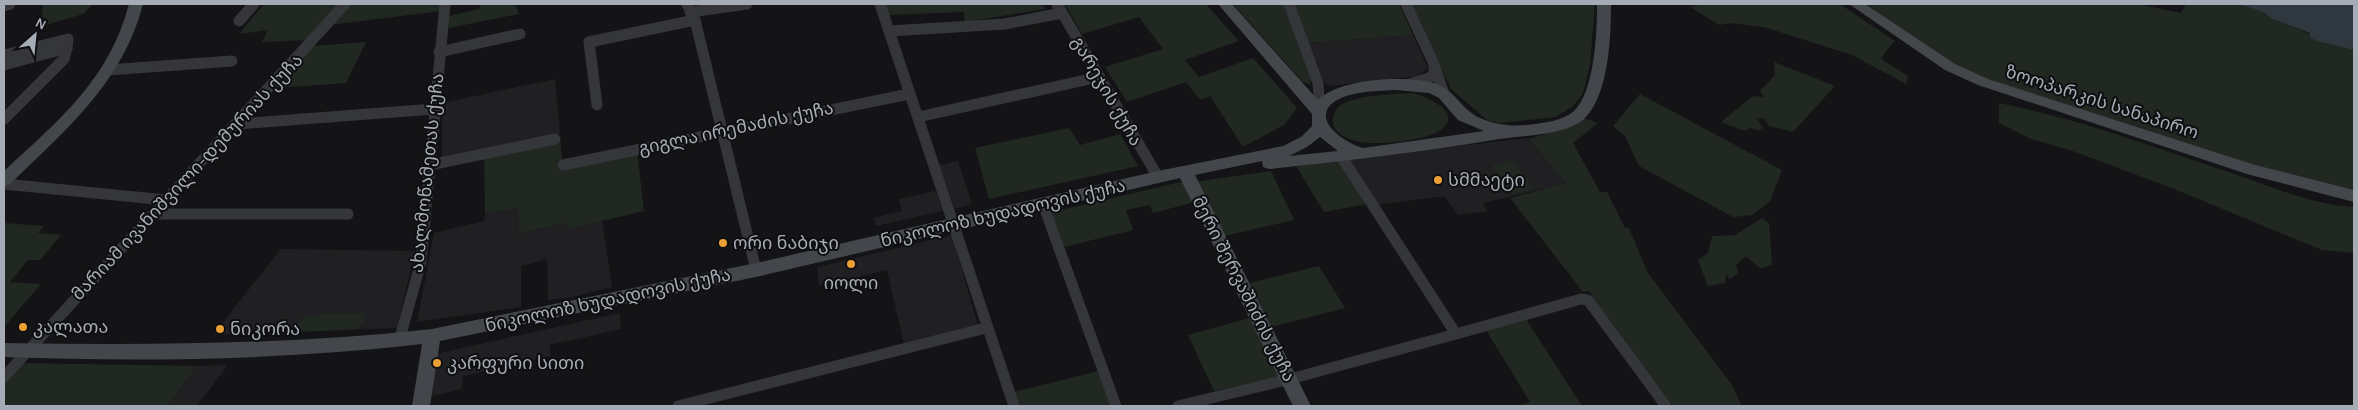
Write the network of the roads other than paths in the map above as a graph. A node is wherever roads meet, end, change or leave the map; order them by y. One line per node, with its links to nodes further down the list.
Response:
1 (10, 4): 13 (street)
2 (136, 4): 25 (main road)
3 (254, 4): 16 (street)
4 (345, 4): 39 (street, მარიამ ივანიშვილი-დემურიას ქუჩა)
5 (445, 4): 20 (street, ახალმოწამეთას ქუჩა)
6 (747, 4): 15 (street)
7 (880, 4): 17 (street)
8 (1225, 4): 27 (main road)
9 (1289, 4): 29 (street)
10 (1406, 4): 23 (street)
11 (1604, 4): 40 (main road)
12 (1856, 4): 54 (main road, ზოოპარკის სანაპირო)
13 (4, 6)
14 (1060, 8): 17 (street); 26 (street, გარეჯის ქუჩა)
15 (691, 12): 33 (street); 41 (street)
16 (239, 22)
17 (889, 30): 30 (street)
18 (520, 34): 20 (street)
19 (68, 48): 21 (street); 24 (street); 37 (street)
20 (439, 52): 34 (street, ახალმოწამეთას ქუჩა)
21 (4, 55)
22 (232, 61): 25 (street)
23 (1434, 64): 28 (street); 32 (street)
24 (4, 65)
25 (108, 70): 52 (main road)
26 (1100, 77): 36 (street); 51 (street, გარეჯის ქუჩა)
27 (1298, 85): 29 (main road); 38 (main road)
28 (1404, 85): 31 (main road); 32 (main road)
29 (1319, 90): 31 (main road); 38 (street)
30 (909, 94): 36 (street); 41 (street, გიგლა ირემაძის ქუჩა)
31 (1336, 94): 38 (main road, ნიკოლოზ ხუდადოვის ქუჩა)
32 (1444, 94): 35 (main road)
33 (597, 105)
34 (434, 109): 39 (street); 48 (street, ახალმოწამეთას ქუჩა)
35 (1459, 112): 40 (main road); 43 (main road)
36 (918, 117): 59 (street)
37 (4, 118)
38 (1320, 118): 44 (main road, ნიკოლოზ ხუდადოვის ქუჩა); 45 (main road, ნიკოლოზ ხუდადოვის ქუჩა)
39 (237, 124): 55 (street, მარიამ ივანიშვილი-დემურიას ქუჩა)
40 (1526, 130): 43 (main road, ნიკოლოზ ხუდადოვის ქუჩა)
41 (721, 131): 49 (street, გიგლა ირემაძის ქუჩა); 60 (street)
42 (555, 139): 48 (street)
43 (1440, 144): 45 (main road, ნიკოლოზ ხუდადოვის ქუჩა)
44 (1286, 151): 47 (main road); 50 (main road, ნიკოლოზ ხუდადოვის ქუჩა)
45 (1366, 154): 46 (main road, ნიკოლოზ ხუდადოვის ქუჩა)
46 (1341, 156): 47 (main road, ნიკოლოზ ხუდადოვის ქუჩა); 62 (street)
47 (1320, 159): 50 (main road, ნიკოლოზ ხუდადოვის ქუჩა)
48 (430, 165): 64 (street, ახალმოწამეთას ქუჩა)
49 (562, 165)
50 (1194, 171): 51 (main road, ნიკოლოზ ხუდადოვის ქუჩა); 68 (main road, მერი შერვაშიძის ქუჩა)
51 (1158, 177): 56 (main road, ნიკოლოზ ხუდადოვის ქუჩა)
52 (4, 180)
53 (4, 184): 55 (street)
54 (2354, 196)
55 (166, 200): 57 (street, მარიამ ივანიშვილი-დემურიას ქუჩა)
56 (1043, 204): 59 (main road, ნიკოლოზ ხუდადოვის ქუჩა); 73 (street)
57 (153, 214): 58 (street); 66 (street, მარიამ ივანიშვილი-დემურიას ქუჩა)
58 (348, 214)
59 (954, 224): 60 (main road, ნიკოლოზ ხუდადოვის ქუჩა); 61 (street)
60 (756, 270): 63 (main road, ნიკოლოზ ხუდადოვის ქუჩა)
61 (986, 328): 71 (street); 72 (street)
62 (1456, 334): 68 (street); 76 (street)
63 (432, 336): 64 (main road, ნიკოლოზ ხუდადოვის ქუჩა); 70 (main road)
64 (399, 341): 66 (main road, ნიკოლოზ ხუდადოვის ქუჩა)
65 (4, 350): 66 (main road, ნიკოლოზ ხუდადოვის ქუჩა)
66 (28, 350): 67 (street, მარიამ ივანიშვილი-დემურიას ქუჩა)
67 (4, 377)
68 (1290, 379): 69 (street); 75 (main road, მერი შერვაშიძის ქუჩა)
69 (1193, 404): 74 (street)
70 (421, 406)
71 (678, 406)
72 (1014, 406)
73 (1116, 406)
74 (1178, 406)
75 (1302, 406)
76 (1666, 406)

